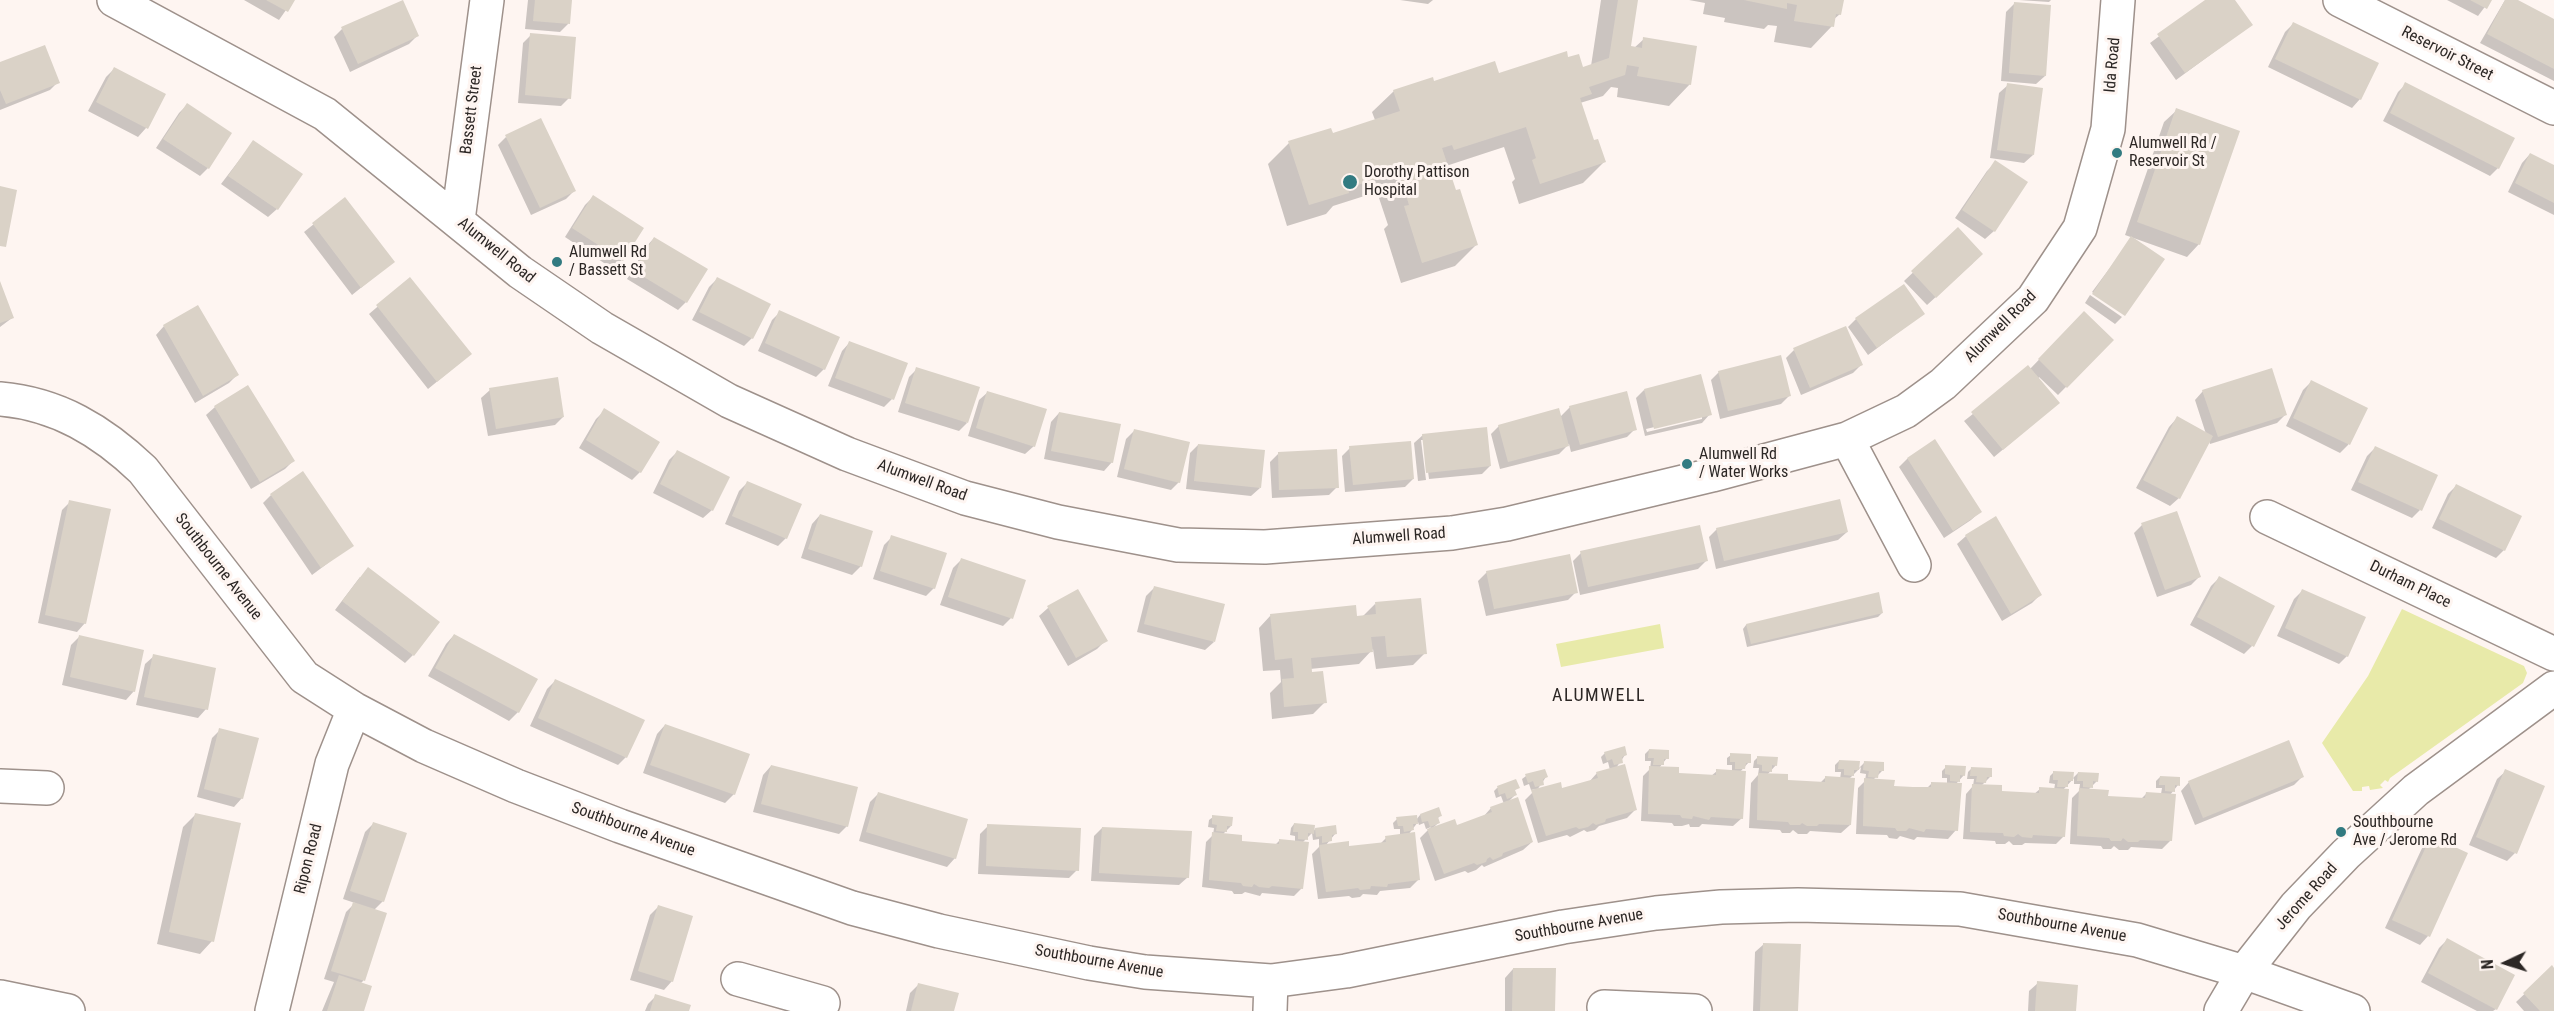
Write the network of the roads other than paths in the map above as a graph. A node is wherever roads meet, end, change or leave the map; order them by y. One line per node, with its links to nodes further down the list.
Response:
1 (114, 0): 7 (street, Alumwell Road)
2 (487, 0): 7 (street, Bassett Street)
3 (2118, 0): 6 (street, Ida Road)
4 (2340, 0): 5 (street, Reservoir Street)
5 (2554, 108)
6 (2108, 129): 9 (street, Alumwell Road)
7 (458, 220): 9 (street, Alumwell Road)
8 (0, 399): 14 (street, Southbourne Avenue)
9 (1847, 439): 11 (street)
10 (2267, 517): 12 (street, Durham Place)
11 (1914, 565)
12 (2554, 654)
13 (2554, 688): 17 (street, Jerome Road)
14 (354, 709): 19 (street, Southbourne Avenue); 26 (street, Ripon Road)
15 (0, 786): 16 (street)
16 (47, 788)
17 (2244, 972): 19 (street, Southbourne Avenue); 28 (street, Jerome Road); 29 (street, Southbourne Avenue)
18 (738, 979): 21 (street)
19 (1270, 996)
20 (0, 997): 25 (street)
21 (784, 1002): 22 (street)
22 (824, 1003)
23 (1604, 1007): 24 (street)
24 (1660, 1010): 27 (street)
25 (68, 1011)
26 (272, 1011)
27 (1695, 1011)
28 (2221, 1011)
29 (2353, 1011)

